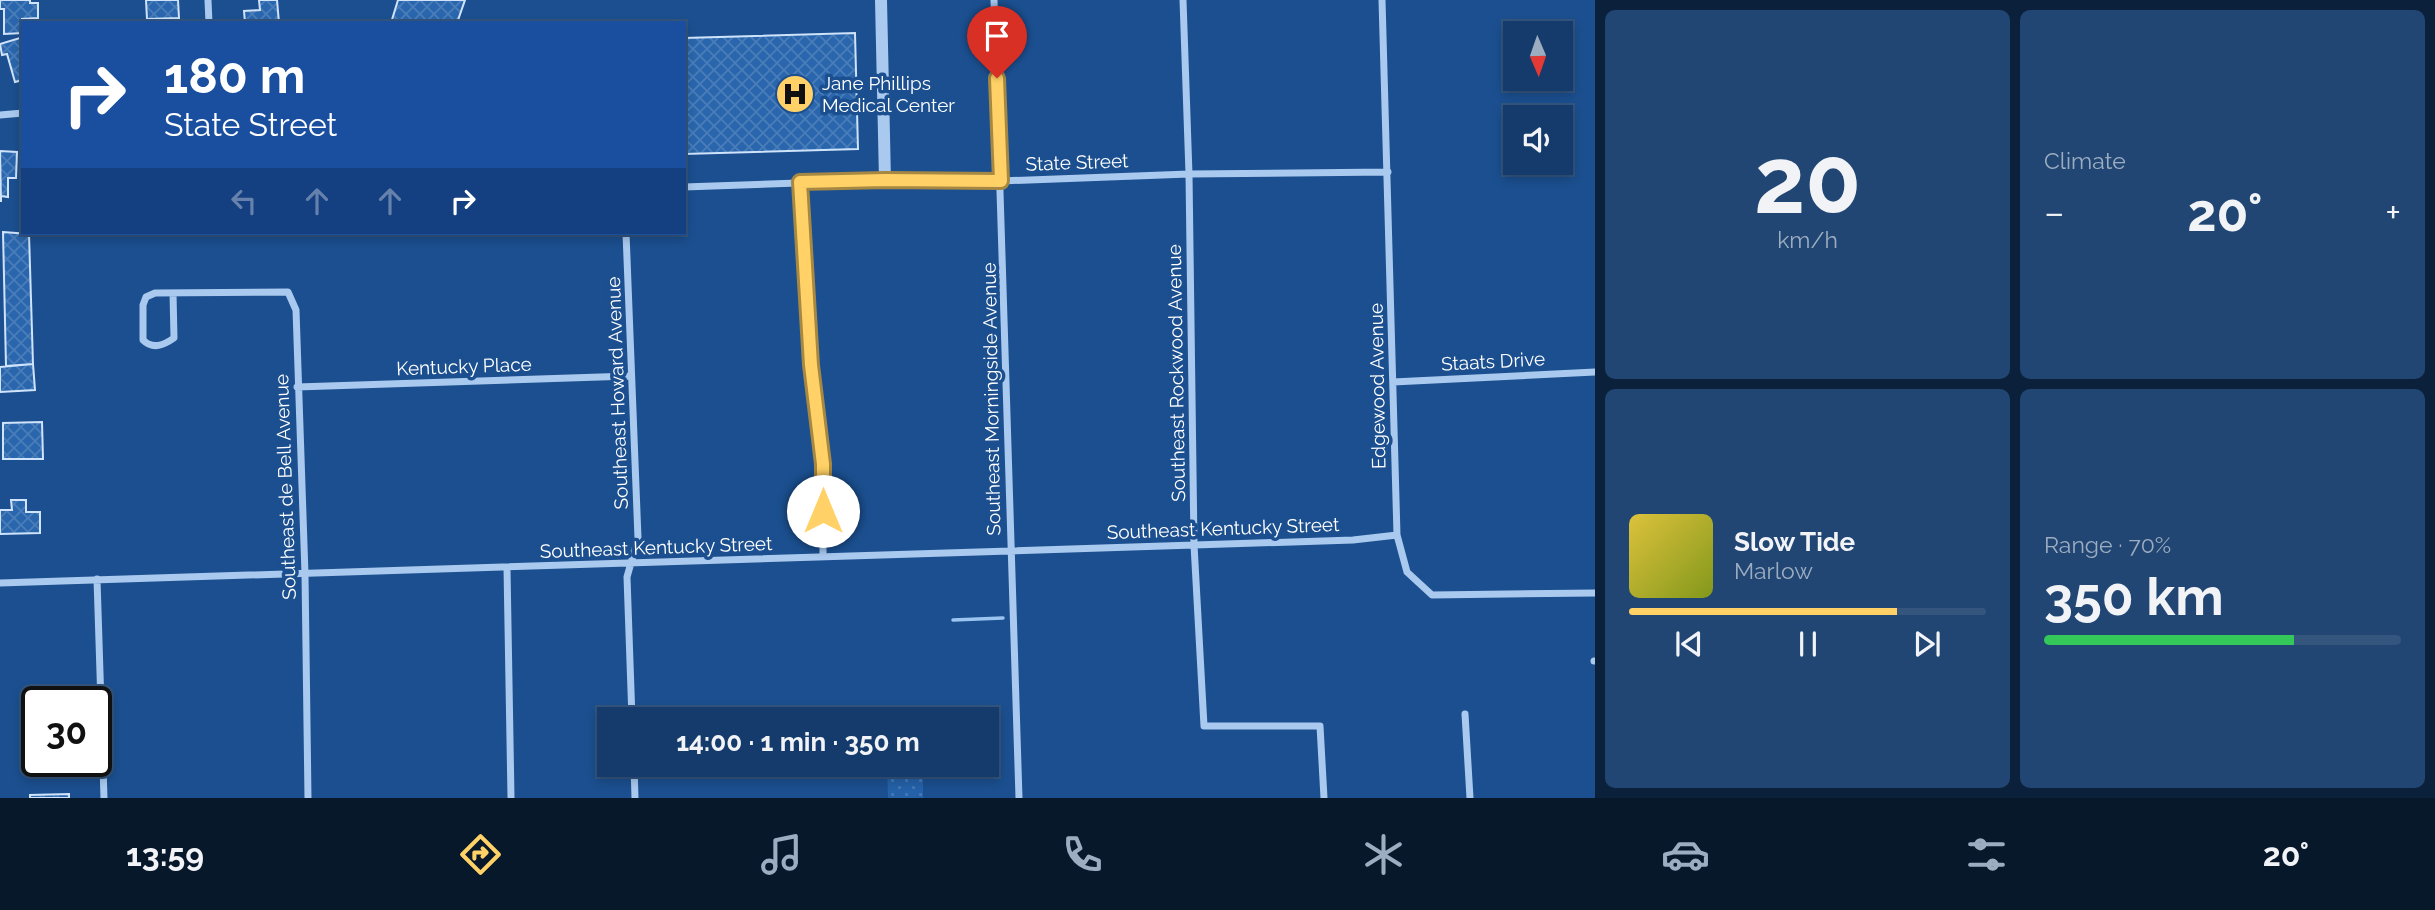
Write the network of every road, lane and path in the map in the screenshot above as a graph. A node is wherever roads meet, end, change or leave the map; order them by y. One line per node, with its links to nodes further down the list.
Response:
1 (208, 0): 6 (street)
2 (881, 0): 11 (street)
3 (994, 0): 12 (street, Southeast Morningside Avenue)
4 (1183, 0): 10 (street, Southeast Rockwood Avenue)
5 (1382, 0): 9 (street, Edgewood Avenue)
6 (209, 21)
7 (21, 113): 8 (street)
8 (0, 115)
9 (1388, 172): 10 (street, State Street); 19 (street, Edgewood Avenue)
10 (1189, 174): 12 (street, State Street); 22 (street, Southeast Rockwood Avenue)
11 (885, 180): 12 (street, State Street); 13 (street, State Street)
12 (1001, 181): 23 (street, Southeast Morningside Avenue)
13 (800, 182): 14 (street, State Street); 24 (street)
14 (686, 187)
15 (626, 235): 18 (street, Southeast Howard Avenue)
16 (173, 293): 16 (street, Southeast de Bell Avenue); 20 (street, Southeast de Bell Avenue)
17 (1595, 372): 19 (street, Staats Drive)
18 (631, 376): 20 (street, Kentucky Place); 25 (street, Southeast Howard Avenue)
19 (1393, 382): 21 (street, Edgewood Avenue)
20 (298, 387): 27 (street, Southeast de Bell Avenue)
21 (1396, 535): 22 (street, Southeast Kentucky Street); 30 (street, Edgewood Avenue)
22 (1194, 545): 23 (street, Southeast Kentucky Street); 39 (street, Southeast Rockwood Avenue)
23 (1010, 551): 24 (street, Southeast Kentucky Street); 38 (street, Southeast Morningside Avenue)
24 (823, 557): 25 (street, Southeast Kentucky Street)
25 (631, 562): 26 (street, Southeast Kentucky Street); 31 (street, Southeast Howard Avenue)
26 (507, 568): 27 (street, Southeast Kentucky Street); 36 (street)
27 (305, 574): 28 (street, Southeast Kentucky Street); 35 (street, Southeast de Bell Avenue)
28 (97, 579): 29 (street, Southeast Kentucky Street); 34 (street)
29 (0, 583)
30 (1595, 593)
31 (632, 707)
32 (1465, 714): 40 (street)
33 (634, 777): 37 (street)
34 (104, 798)
35 (308, 798)
36 (511, 798)
37 (635, 798)
38 (1019, 798)
39 (1324, 798)
40 (1469, 798)

